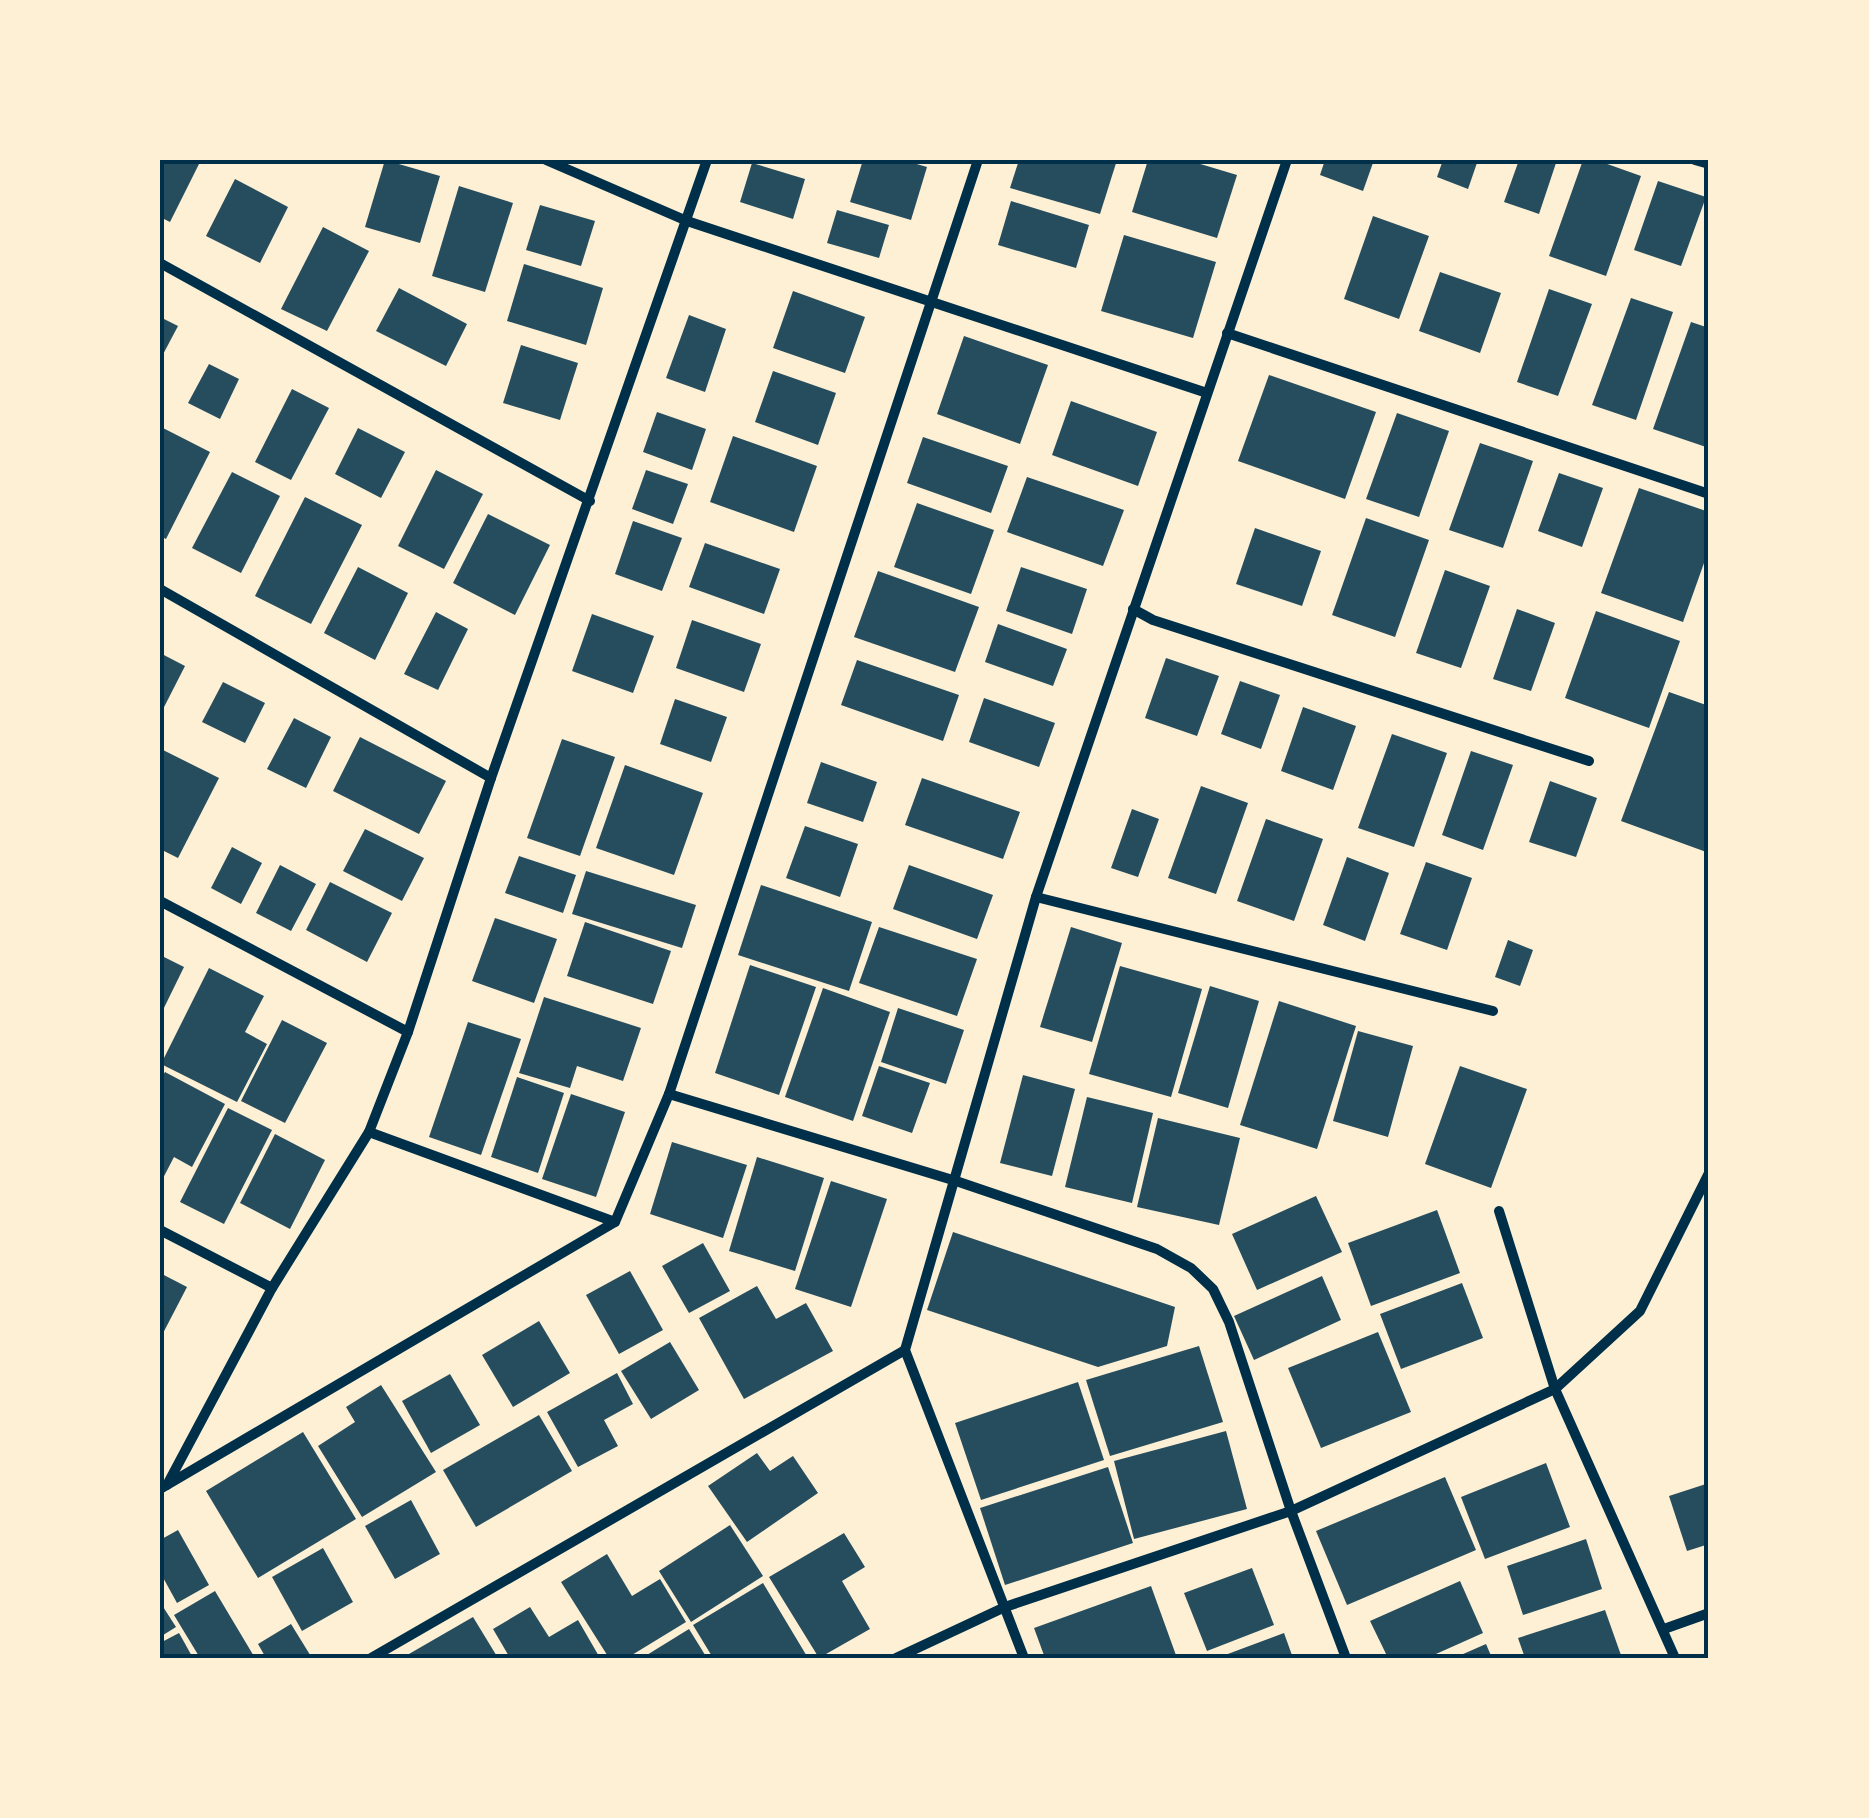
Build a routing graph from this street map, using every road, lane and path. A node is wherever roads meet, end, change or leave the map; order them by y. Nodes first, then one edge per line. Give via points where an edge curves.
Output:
1 (546, 160) edge
2 (707, 160) edge
3 (978, 160) edge
4 (1286, 160) edge
5 (1695, 160) edge
6 (1709, 164) edge
7 (687, 220) junction
8 (160, 263) edge
9 (932, 298) junction
10 (1227, 333) junction
11 (1208, 394) junction
12 (1709, 494) edge
13 (590, 500) junction
14 (160, 589) edge
15 (1134, 609) junction
16 (1590, 762) dead end
17 (491, 778) junction
18 (1036, 896) junction
19 (160, 900) edge
20 (1493, 1011) dead end
21 (408, 1032) junction
22 (670, 1094) junction
23 (370, 1132) junction
24 (1709, 1173) edge
25 (956, 1181) junction
26 (1706, 1192) edge
27 (1498, 1211) dead end
28 (615, 1222) junction
29 (160, 1230) edge
30 (272, 1288) junction
31 (905, 1350) junction
32 (1555, 1388) junction
33 (164, 1487) edge
34 (1291, 1510) junction
35 (1005, 1608) junction
36 (1709, 1613) edge
37 (1664, 1628) junction
38 (370, 1658) edge
39 (896, 1658) edge
40 (1024, 1658) edge
41 (1346, 1658) edge
42 (1674, 1658) edge

1 - 7 street
2 - 7 street
3 - 9 street
4 - 10 street
5 - 6 street
7 - 9 street
7 - 13 street
8 - 13 street
9 - 11 street
9 - 22 street
10 - 11 street
10 - 12 street
11 - 15 street
13 - 17 street
14 - 17 street
15 - 16 street
15 - 18 street
17 - 21 street
18 - 20 street
18 - 25 street
19 - 21 street
21 - 23 street
22 - 25 street
22 - 28 street
23 - 28 street
23 - 30 street
24 - 26 street
25 - 31 street
25 - 34 street via 1158,1249 1213,1289
26 - 32 street via 1640,1311
27 - 32 street
28 - 33 street
29 - 30 street
30 - 33 street
31 - 35 street
31 - 38 street
32 - 34 street
32 - 37 street
34 - 35 street
34 - 41 street
35 - 39 street
35 - 40 street
36 - 37 street
37 - 42 street

